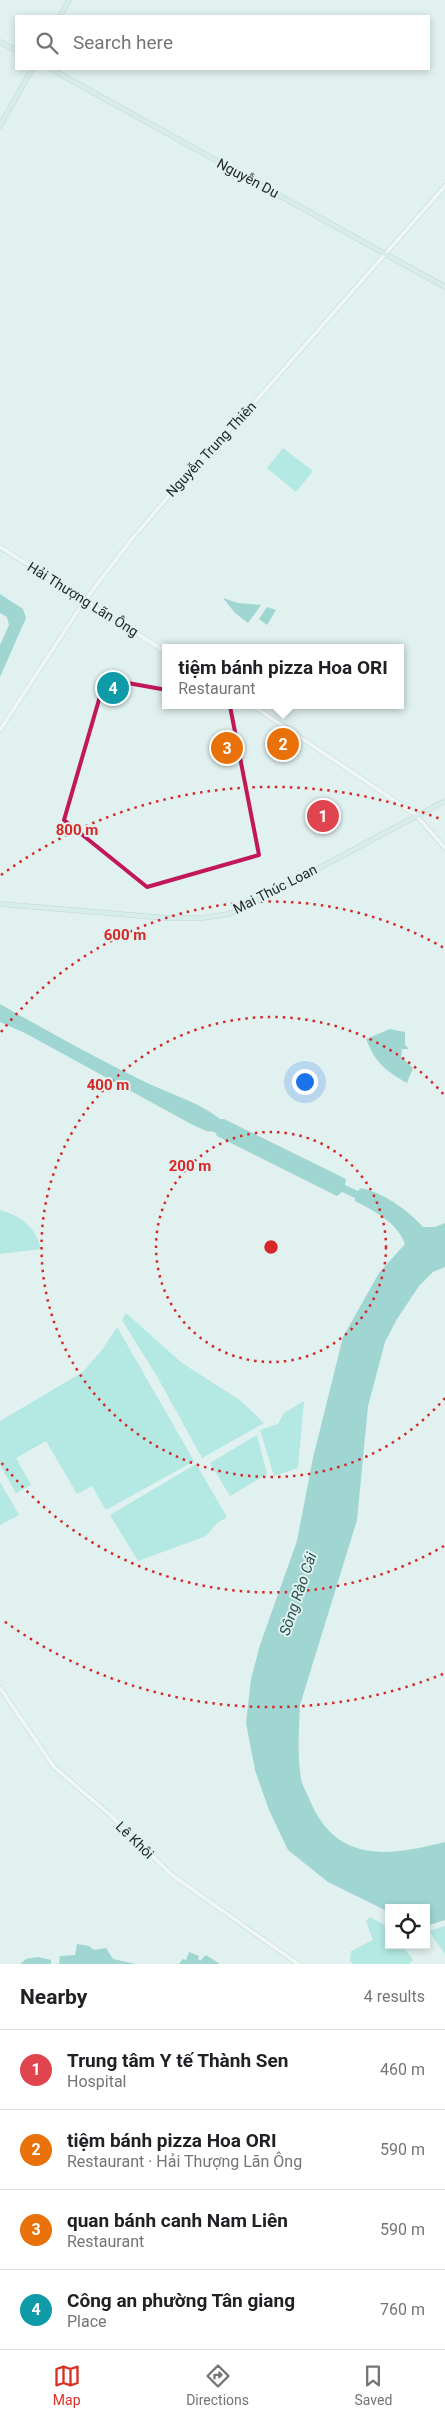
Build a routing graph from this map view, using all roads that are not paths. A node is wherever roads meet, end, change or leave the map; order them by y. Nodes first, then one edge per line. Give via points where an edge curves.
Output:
1 (69, 0) edge
2 (61, 15) edge
3 (0, 42) edge
4 (15, 50) edge
5 (31, 70) edge
6 (54, 70) edge
7 (0, 126) edge
8 (445, 186) edge
9 (386, 253) junction
10 (445, 287) edge
11 (0, 547) edge
12 (85, 600) junction
13 (162, 649) edge
14 (258, 709) edge
15 (0, 730) edge
16 (445, 800) edge
17 (416, 815) junction
18 (445, 848) edge
19 (0, 904) edge
20 (0, 1688) edge
21 (298, 1964) edge

1 - 2 main road
3 - 4 main road
5 - 7 main road
6 - 9 main road, Nguyễn Du
8 - 9 street, Nguyễn Trung Thiên
9 - 10 main road, Nguyễn Du
9 - 12 street, Nguyễn Trung Thiên via 184,478
11 - 12 street, Hải Thượng Lãn Ông
12 - 13 street, Hải Thượng Lãn Ông
12 - 15 street, Nguyễn Trung Thiên
14 - 17 street
16 - 17 main road, Mai Thúc Loan
17 - 18 street
17 - 19 main road, Mai Thúc Loan via 229,914 167,918
20 - 21 street, Lê Khôi via 36,1743 65,1778 109,1814 172,1875

